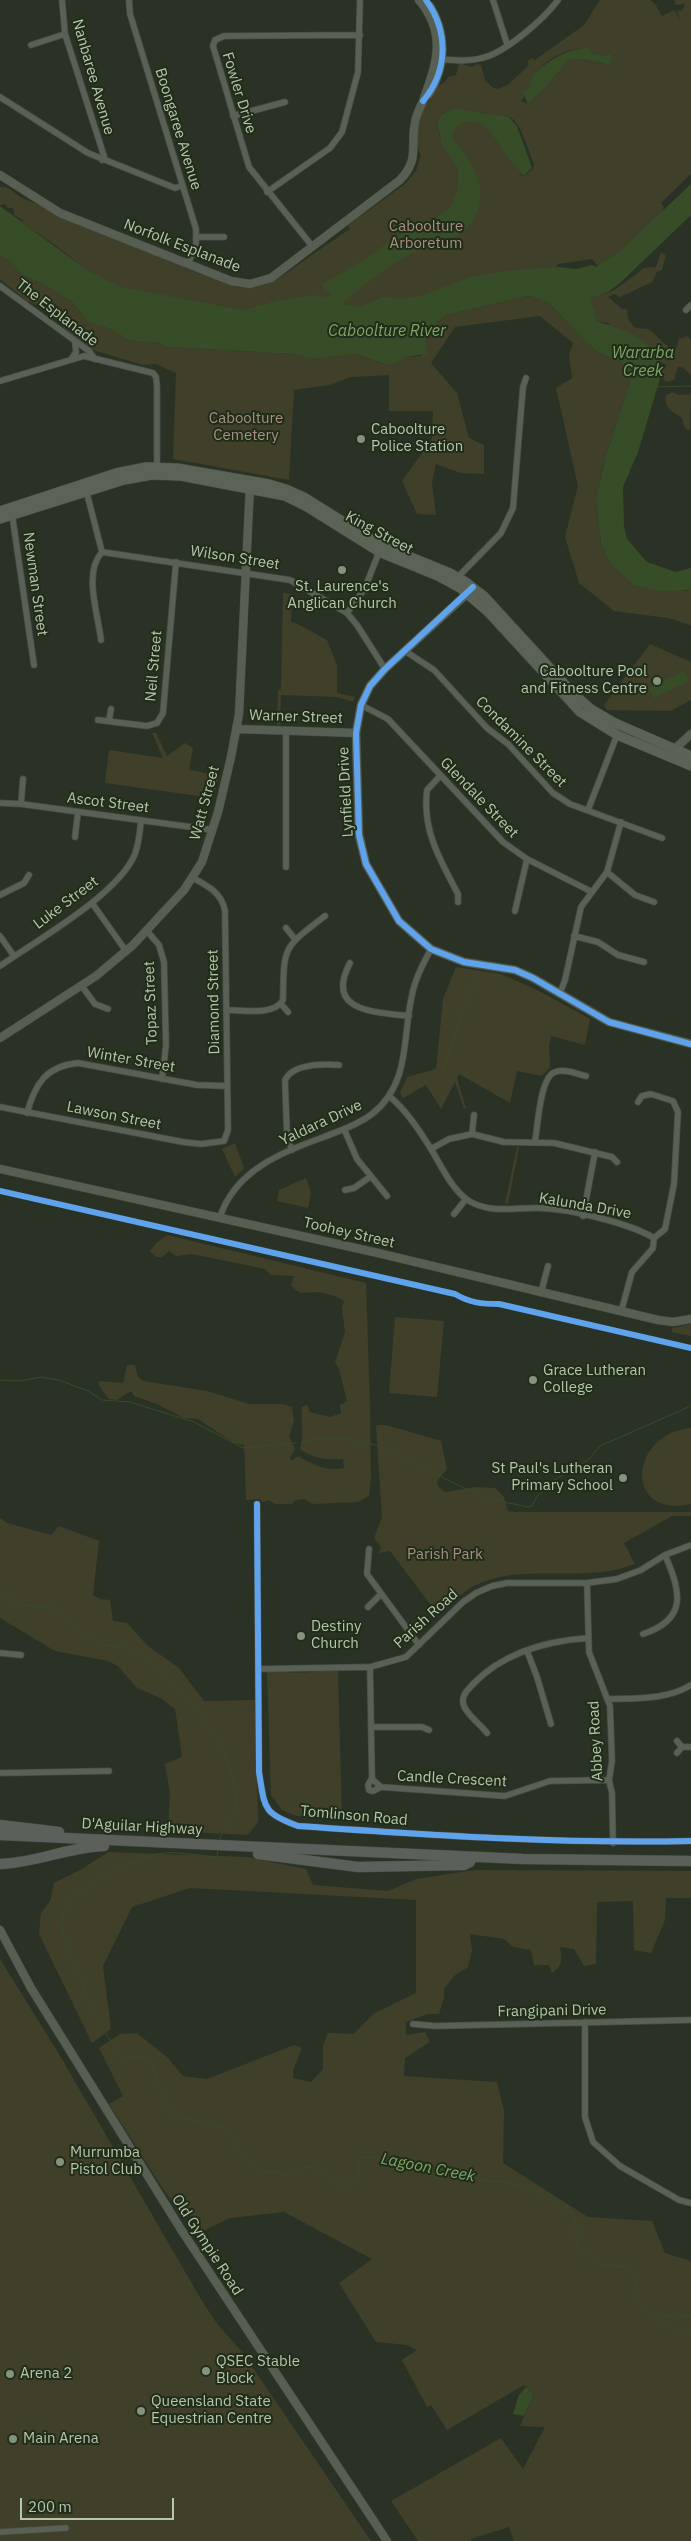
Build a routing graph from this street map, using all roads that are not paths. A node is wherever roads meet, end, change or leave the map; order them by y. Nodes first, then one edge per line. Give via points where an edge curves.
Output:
1 (62, 0) edge
2 (130, 0) edge
3 (360, 0) edge
4 (419, 0) edge
5 (426, 0) edge
6 (493, 0) edge
7 (558, 0) edge
8 (66, 34) junction
9 (360, 35) junction
10 (507, 44) junction
11 (31, 45) dead end
12 (440, 59) junction
13 (0, 97) edge
14 (285, 102) dead end
15 (233, 116) junction
16 (102, 160) junction
17 (0, 175) edge
18 (181, 186) junction
19 (267, 192) junction
20 (197, 237) junction
21 (224, 237) dead end
22 (312, 246) junction
23 (188, 264) junction
24 (0, 286) edge
25 (691, 305) edge
26 (686, 310) dead end
27 (75, 341) junction
28 (72, 358) junction
29 (96, 359) junction
30 (526, 378) dead end
31 (0, 381) edge
32 (157, 466) junction
33 (250, 485) junction
34 (85, 488) junction
35 (0, 511) edge
36 (12, 511) junction
37 (0, 519) edge
38 (102, 552) junction
39 (379, 552) junction
40 (176, 562) junction
41 (246, 572) junction
42 (458, 577) junction
43 (470, 590) junction
44 (346, 613) junction
45 (101, 640) dead end
46 (405, 651) junction
47 (34, 665) dead end
48 (542, 666) junction
49 (385, 669) junction
50 (361, 704) junction
51 (111, 709) dead end
52 (98, 720) dead end
53 (109, 721) junction
54 (237, 729) junction
55 (286, 731) junction
56 (356, 733) junction
57 (691, 734) edge
58 (617, 736) junction
59 (675, 749) junction
60 (667, 756) junction
61 (691, 756) edge
62 (691, 766) edge
63 (440, 776) junction
64 (23, 779) dead end
65 (0, 803) edge
66 (21, 804) junction
67 (588, 810) junction
68 (78, 812) junction
69 (141, 820) junction
70 (621, 822) junction
71 (213, 830) junction
72 (75, 837) dead end
73 (662, 838) dead end
74 (527, 858) junction
75 (286, 867) dead end
76 (606, 872) junction
77 (30, 875) dead end
78 (193, 878) junction
79 (592, 892) junction
80 (0, 895) edge
81 (458, 902) dead end
82 (654, 902) dead end
83 (92, 903) junction
84 (515, 911) dead end
85 (325, 916) dead end
86 (286, 928) dead end
87 (147, 931) junction
88 (0, 936) edge
89 (574, 936) junction
90 (295, 939) junction
91 (431, 950) junction
92 (126, 951) junction
93 (14, 956) junction
94 (644, 962) dead end
95 (350, 963) dead end
96 (0, 966) edge
97 (81, 985) junction
98 (560, 993) junction
99 (281, 1004) junction
100 (108, 1009) dead end
101 (227, 1010) junction
102 (288, 1012) dead end
103 (409, 1016) junction
104 (0, 1038) edge
105 (691, 1044) edge
106 (339, 1065) dead end
107 (586, 1076) dead end
108 (162, 1079) junction
109 (227, 1086) junction
110 (389, 1096) junction
111 (638, 1102) dead end
112 (0, 1107) edge
113 (27, 1113) junction
114 (474, 1115) dead end
115 (344, 1129) junction
116 (472, 1134) junction
117 (224, 1141) joint
118 (535, 1141) junction
119 (431, 1149) junction
120 (292, 1150) junction
121 (596, 1152) junction
122 (617, 1162) dead end
123 (0, 1169) edge
124 (370, 1177) junction
125 (345, 1190) dead end
126 (387, 1196) dead end
127 (466, 1199) junction
128 (454, 1214) dead end
129 (583, 1216) junction
130 (220, 1217) junction
131 (654, 1238) junction
132 (548, 1266) dead end
133 (541, 1293) junction
134 (621, 1312) junction
135 (691, 1320) edge
136 (257, 1504) dead end
137 (691, 1546) edge
138 (369, 1549) dead end
139 (665, 1555) junction
140 (587, 1582) junction
141 (380, 1595) junction
142 (368, 1607) dead end
143 (643, 1634) dead end
144 (588, 1638) junction
145 (419, 1645) junction
146 (527, 1651) junction
147 (0, 1653) edge
148 (21, 1655) dead end
149 (370, 1667) junction
150 (258, 1669) junction
151 (691, 1685) edge
152 (609, 1699) junction
153 (551, 1724) dead end
154 (372, 1727) junction
155 (429, 1730) dead end
156 (487, 1733) dead end
157 (677, 1741) dead end
158 (682, 1747) junction
159 (691, 1747) edge
160 (677, 1753) dead end
161 (109, 1770) dead end
162 (0, 1773) edge
163 (372, 1778) junction
164 (609, 1780) junction
165 (380, 1787) junction
166 (0, 1825) edge
167 (0, 1836) edge
168 (114, 1841) junction
169 (691, 1841) edge
170 (613, 1843) junction
171 (237, 1847) junction
172 (283, 1849) junction
173 (366, 1852) junction
174 (691, 1861) edge
175 (470, 1862) junction
176 (3, 1866) edge
177 (691, 1866) edge
178 (0, 1930) edge
179 (0, 1941) edge
180 (14, 1958) junction
181 (691, 2020) edge
182 (584, 2022) junction
183 (413, 2024) dead end
184 (691, 2203) edge
185 (66, 2528) dead end
186 (0, 2532) edge
187 (387, 2541) edge

1 - 8 street, Nanbaree Avenue
2 - 18 street, Boongaree Avenue via 130,14
3 - 9 street
4 - 12 street via 433,24
5 - 12 street via 440,29
6 - 10 street
7 - 10 street via 540,20
8 - 11 street
8 - 16 street, Nanbaree Avenue via 104,156
9 - 15 street, Fowler Drive via 219,37 212,49
9 - 19 street via 358,72 337,141
10 - 12 street via 483,58
12 - 22 street, Norfolk Esplanade via 415,122 414,154 406,174
13 - 16 street
14 - 15 street
15 - 19 street, Fowler Drive via 248,167
16 - 18 street via 175,188
17 - 23 street, Norfolk Esplanade via 60,213
18 - 20 street, Boongaree Avenue
19 - 22 street, Fowler Drive
20 - 21 street
20 - 23 street
22 - 23 street, Norfolk Esplanade via 279,273 250,284 231,281
24 - 27 street, The Esplanade
25 - 26 street
27 - 28 street via 76,352
27 - 29 street, The Esplanade
28 - 29 street
28 - 31 street
29 - 32 street, The Esplanade via 149,371 156,377
30 - 42 street via 513,508 501,533
32 - 33 main road, King Street
32 - 34 main road, King Street via 126,470
33 - 34 main road, King Street via 162,474
33 - 39 main road, King Street via 296,501
33 - 41 street, Watt Street
33 - 42 main road, King Street via 277,486 298,494 381,545
34 - 36 main road, King Street
34 - 38 street
35 - 36 main road, King Street
36 - 37 main road, King Street
36 - 47 street, Newman Street
38 - 40 street, Wilson Street
38 - 45 street via 96,559 92,575
39 - 43 main road, King Street
39 - 44 street via 365,588
40 - 41 street, Wilson Street
40 - 53 street, Neil Street via 163,713 157,723 147,726
41 - 44 street, Wilson Street via 290,580
41 - 54 street, Watt Street
42 - 43 main road, King Street
43 - 46 street, Lynfield Drive
43 - 48 main road, King Street
44 - 49 street, Wilson Street via 358,625
46 - 49 street, Lynfield Drive
46 - 67 street, Condamine Street via 434,670 552,793
48 - 58 main road, King Street via 580,712
48 - 59 main road, King Street via 602,716
49 - 50 street, Lynfield Drive via 370,686
50 - 56 street, Lynfield Drive
50 - 63 street, Glendale Street via 388,719
51 - 53 street
52 - 53 street, Neil Street
54 - 55 street, Warner Street
54 - 71 street, Watt Street
55 - 56 street, Warner Street
55 - 75 street
56 - 91 street, Lynfield Drive via 359,834 366,864 399,922
57 - 59 street
58 - 60 main road, King Street
58 - 67 street
59 - 60 street
59 - 61 main road, King Street
60 - 62 main road, King Street
63 - 74 street, Glendale Street via 502,842
63 - 81 street via 427,790 428,828 432,843 458,894
64 - 66 street
65 - 66 street, Ascot Street
66 - 68 street, Ascot Street
67 - 70 street, Condamine Street
68 - 69 street, Ascot Street
68 - 72 street
69 - 71 street, Ascot Street
69 - 83 street, Luke Street via 138,843 130,862
70 - 73 street, Condamine Street
70 - 76 street
71 - 78 street, Watt Street
74 - 79 street, Glendale Street
74 - 84 street
76 - 79 street
76 - 82 street via 629,891
77 - 80 street via 24,883
78 - 87 street, Watt Street
78 - 101 street, Diamond Street via 217,893 223,902
79 - 89 street via 580,908
83 - 92 street
83 - 93 street, Luke Street
85 - 90 street
86 - 90 street
87 - 92 street, Watt Street
87 - 108 street, Topaz Street via 158,945 164,962 166,1045
88 - 93 street
89 - 94 street via 598,942 618,955
89 - 98 street
90 - 99 street via 285,958
91 - 98 street, Lynfield Drive via 456,960 515,970
91 - 103 street, Yaldara Drive via 415,982
92 - 97 street, Watt Street
93 - 96 street, Luke Street
95 - 103 street via 342,984 353,1006 366,1011
97 - 100 street via 95,1004
97 - 104 street, Watt Street
98 - 105 street, Lynfield Drive via 609,1022
99 - 101 street via 271,1009
99 - 102 street
101 - 109 street, Diamond Street
103 - 110 street, Yaldara Drive via 404,1061
106 - 120 street via 327,1064 290,1072 285,1080 287,1136
107 - 118 street via 565,1071 550,1075 544,1084
108 - 109 street, Winter Street
108 - 113 street, Winter Street via 78,1063 68,1064 39,1082 33,1090
109 - 117 street, Diamond Street via 228,1130
110 - 115 street, Yaldara Drive via 372,1114
110 - 119 street, Kalunda Drive via 404,1108
111 - 131 street via 642,1096 651,1094 673,1101 678,1112 674,1184 665,1229
112 - 113 street, Lawson Street
113 - 117 street, Lawson Street via 183,1142
114 - 116 street
115 - 120 street, Yaldara Drive
115 - 124 street via 353,1152
116 - 118 street via 504,1142
116 - 119 street via 449,1138
118 - 121 street
119 - 127 street, Kalunda Drive via 450,1182
120 - 130 street, Yaldara Drive via 256,1168 243,1179 231,1193
121 - 122 street
121 - 129 street
123 - 130 street, Toohey Street
124 - 125 street
124 - 126 street
127 - 128 street
127 - 129 street, Kalunda Drive via 492,1209 541,1208
129 - 131 street, Kalunda Drive via 630,1225
130 - 133 street, Toohey Street
131 - 134 street via 653,1248 632,1272
132 - 133 street
133 - 134 street, Toohey Street
134 - 135 street, Toohey Street via 666,1322
136 - 150 street, Tomlinson Road
137 - 139 street, Parish Road
138 - 141 street via 367,1574
139 - 140 street, Parish Road via 630,1575
139 - 143 street via 677,1584 676,1608 662,1626
140 - 144 street, Abbey Road
140 - 145 street, Parish Road via 492,1586 463,1602
141 - 142 street
141 - 145 street
144 - 146 street via 558,1640
144 - 152 street, Abbey Road via 592,1662
145 - 149 street, Parish Road via 406,1657
146 - 153 street
146 - 156 street via 499,1661 464,1694 464,1707
147 - 148 street
149 - 150 street, Parish Road
149 - 154 street
150 - 170 street, Tomlinson Road via 259,1772 264,1804 275,1818 298,1826
151 - 152 street via 655,1697
152 - 164 street, Abbey Road via 612,1761
154 - 155 street via 422,1727
154 - 163 street
157 - 158 street
158 - 159 street
158 - 160 street
161 - 162 street
163 - 165 street, Candle Crescent
163 - 165 street, Candle Crescent via 369,1790 373,1792
164 - 165 street, Candle Crescent via 550,1781 505,1796
164 - 170 street, Abbey Road
166 - 168 highway
167 - 168 highway, D'Aguilar Highway
168 - 171 highway
168 - 171 highway
168 - 176 highway
169 - 170 street, Tomlinson Road
171 - 172 highway
171 - 173 highway via 357,1848
171 - 175 highway via 358,1867 464,1865
172 - 173 highway
172 - 175 highway
173 - 174 highway via 564,1860
175 - 177 highway
178 - 180 street, Old Gympie Road
179 - 180 street, Old Gympie Road
180 - 187 street, Old Gympie Road via 176,2223
181 - 182 street, Frangipani Drive
182 - 183 street, Frangipani Drive
182 - 184 street via 585,2117 593,2142 620,2166 679,2200
185 - 186 street

